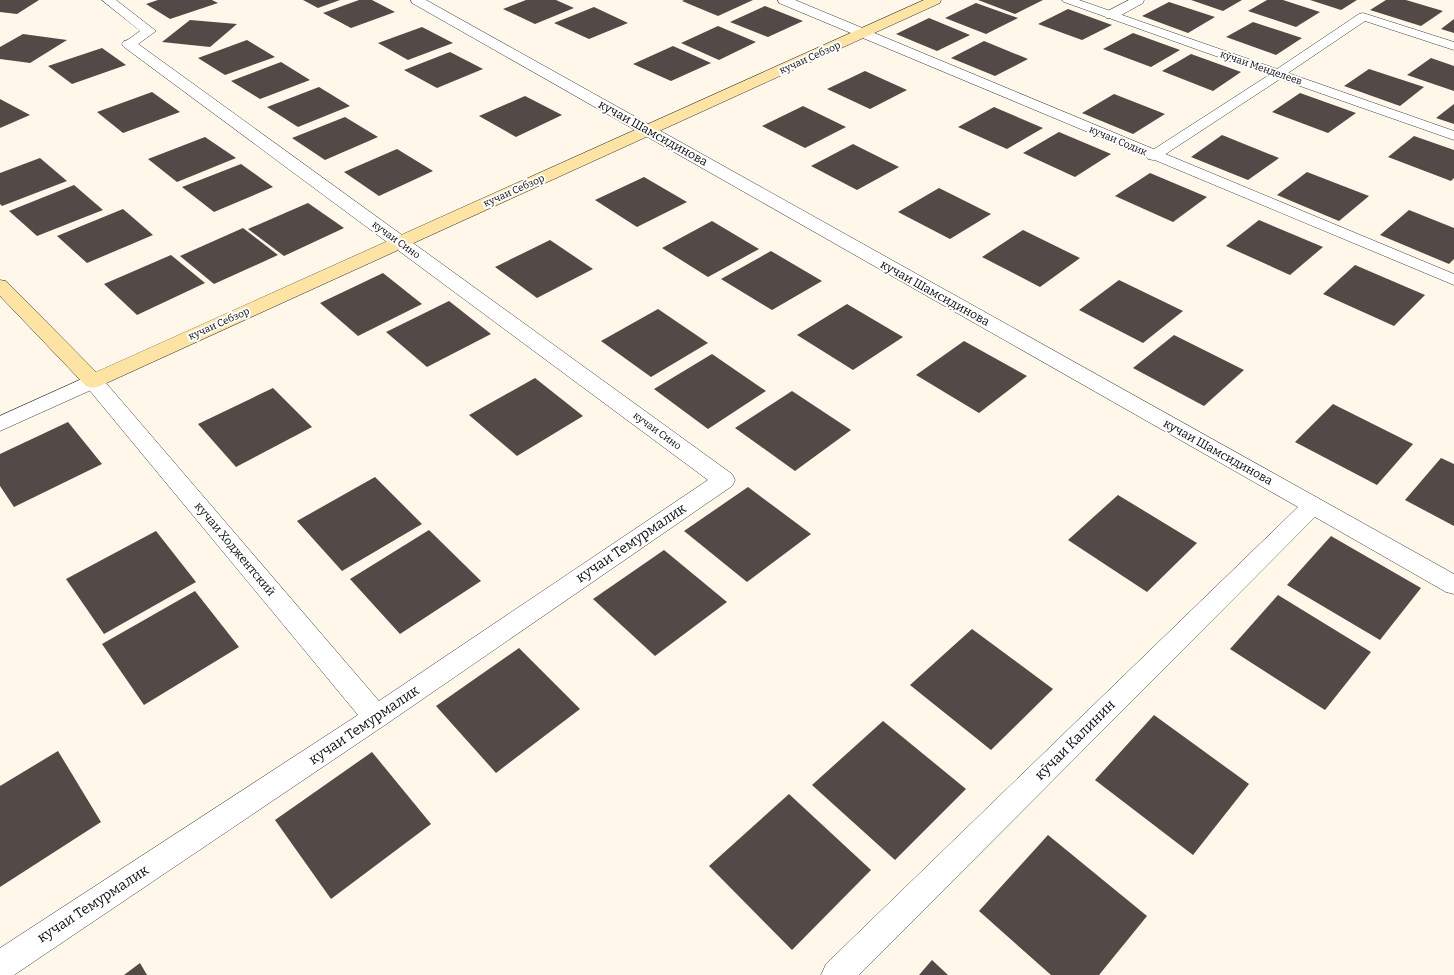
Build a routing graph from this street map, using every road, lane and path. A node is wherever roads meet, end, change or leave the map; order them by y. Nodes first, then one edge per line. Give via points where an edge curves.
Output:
1 (108, 0) edge
2 (417, 0) edge
3 (784, 0) edge
4 (935, 0) edge
5 (1068, 0) edge
6 (1138, 0) edge
7 (1111, 15) junction
8 (863, 34) junction
9 (1454, 46) edge
10 (1279, 74) junction
11 (649, 131) junction
12 (1454, 136) edge
13 (1153, 156) junction
14 (400, 243) junction
15 (1454, 280) edge
16 (0, 285) edge
17 (93, 381) junction
18 (0, 424) edge
19 (724, 480) joint
20 (1313, 506) junction
21 (1454, 585) edge
22 (376, 717) junction
23 (0, 966) edge
24 (837, 975) edge

1 - 14 street, кучаи Сино via 149,32 130,44
2 - 11 street, кучаи Шамсидинова
3 - 8 street, кучаи Содик
4 - 8 main road, кучаи Себзор
5 - 7 lane, кӯчаи Менделеев
6 - 7 street
7 - 10 lane, кӯчаи Менделеев
8 - 11 main road, кучаи Себзор
8 - 13 street, кучаи Содик
9 - 10 lane via 1363,17
10 - 12 lane, кӯчаи Менделеев
10 - 13 lane
11 - 14 main road, кучаи Себзор
11 - 20 street, кучаи Шамсидинова
13 - 15 street, кучаи Содик
14 - 17 main road, кучаи Себзор
14 - 19 street, кучаи Сино
16 - 17 main road
17 - 18 street
17 - 22 street, кучаи Ходжентский
19 - 22 street, кучаи Темурмалик
20 - 21 street, кучаи Шамсидинова
20 - 24 street, кӯчаи Калинин
22 - 23 street, кучаи Темурмалик

